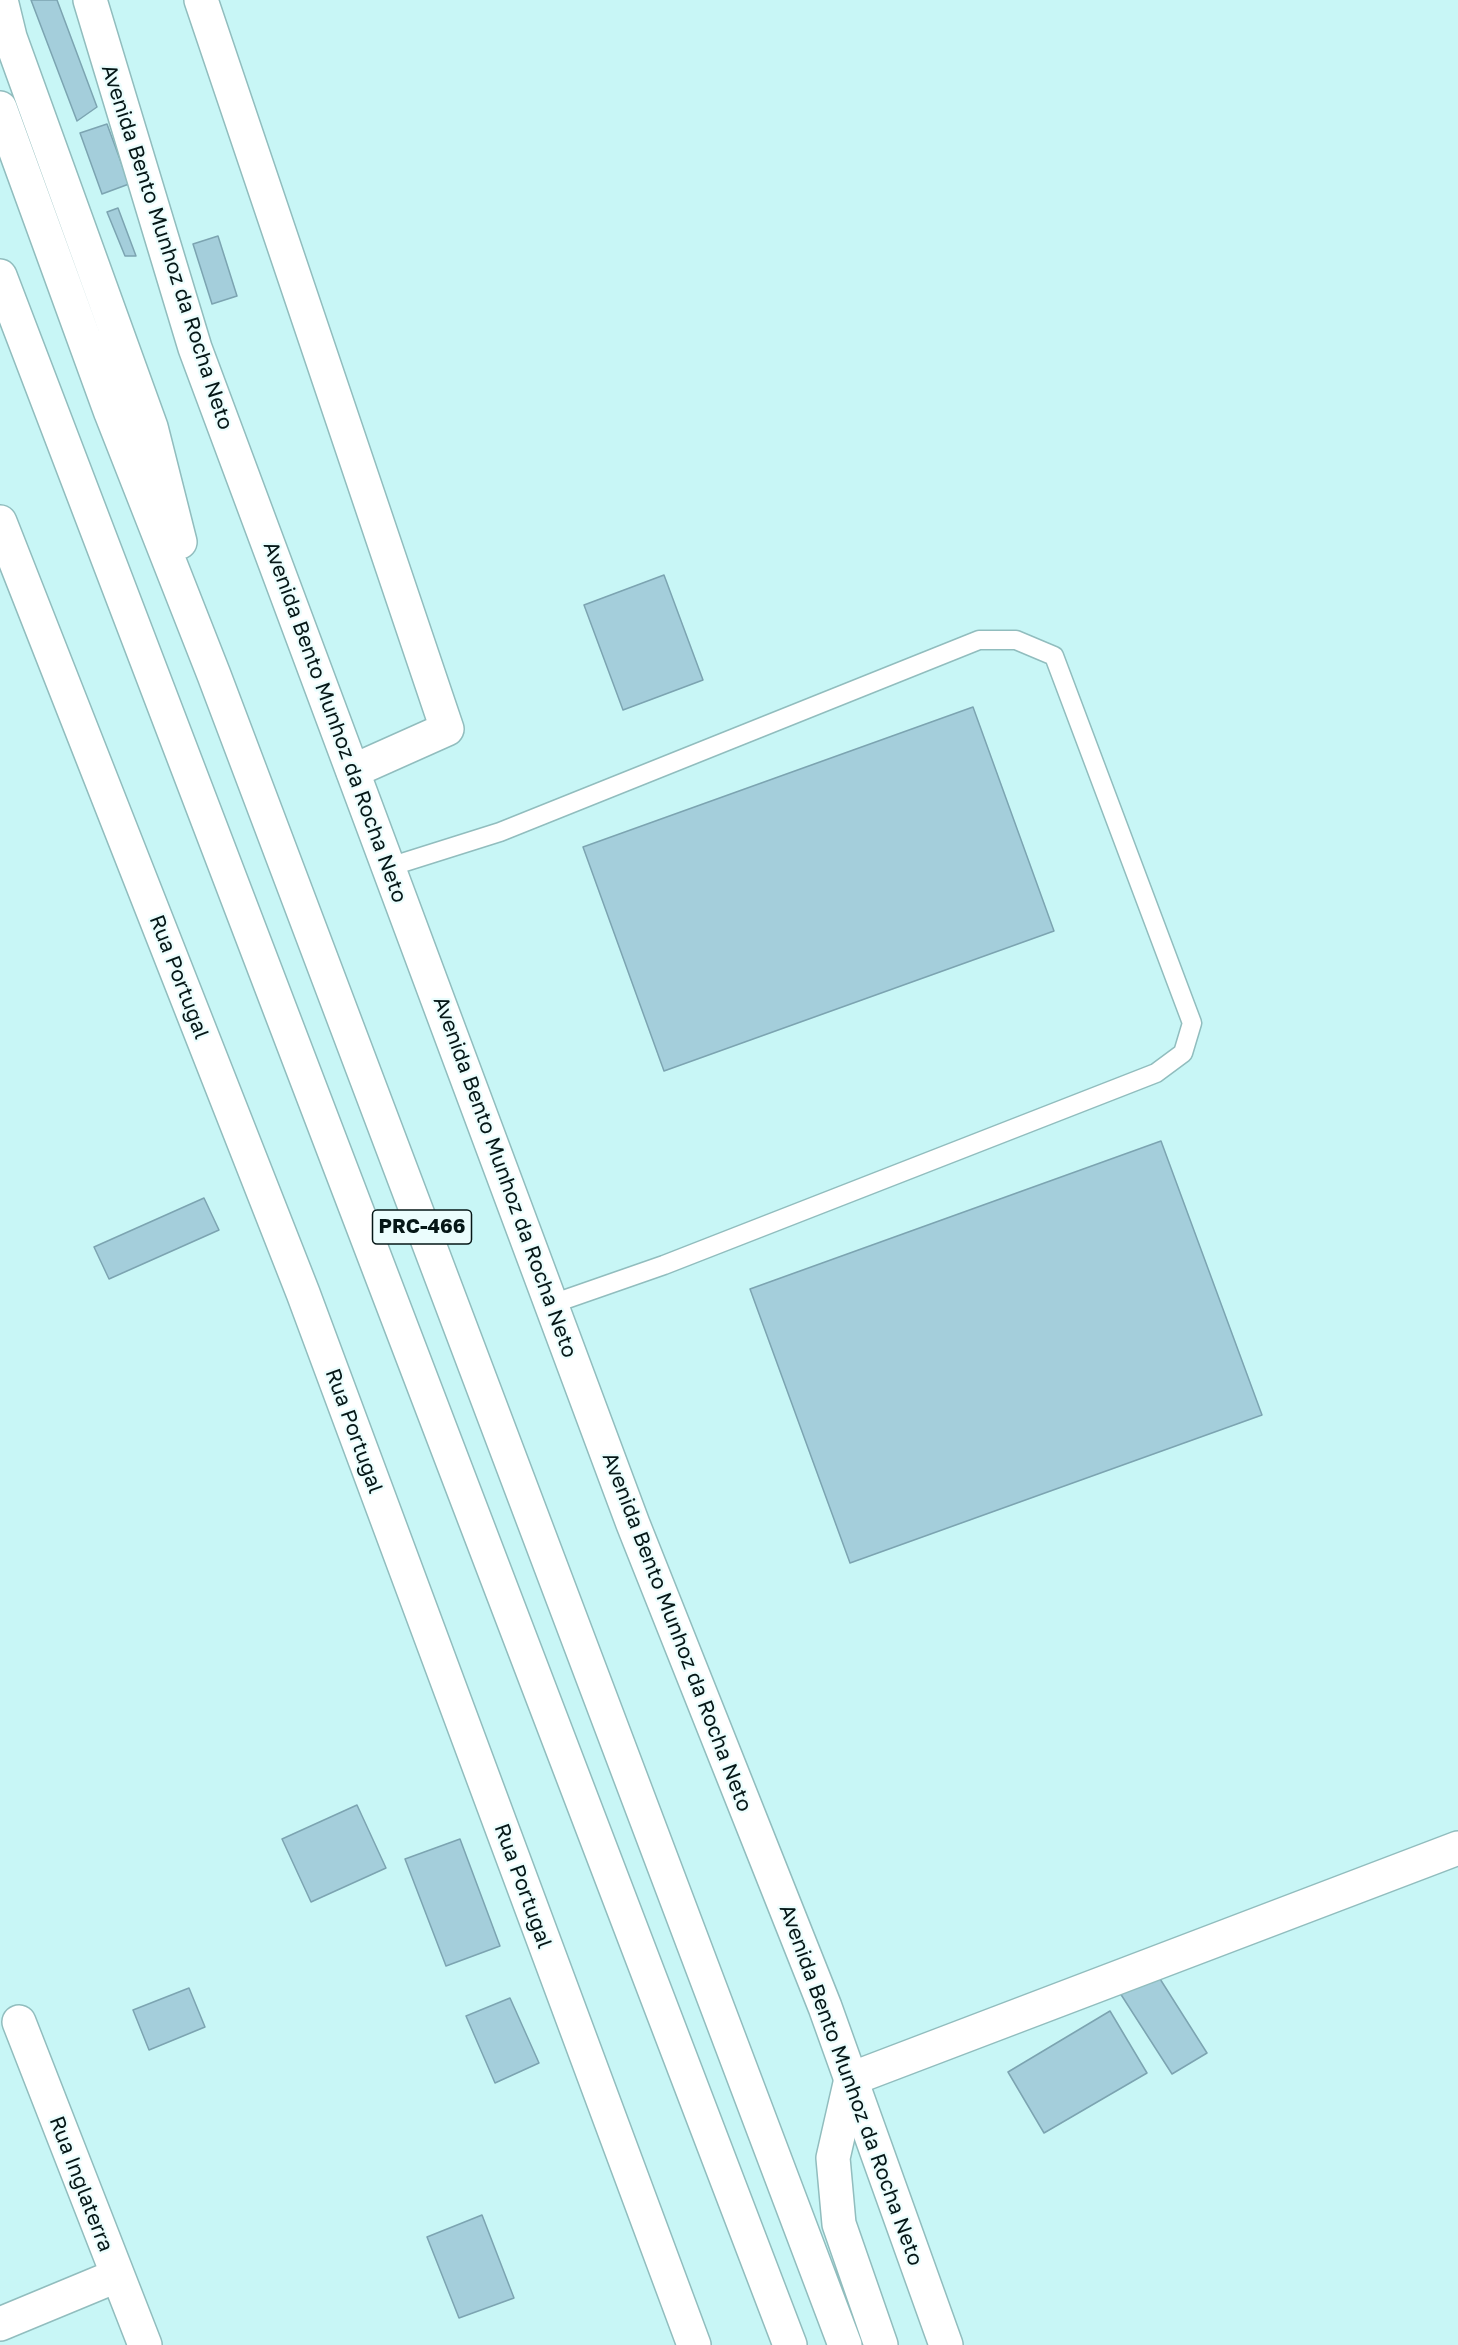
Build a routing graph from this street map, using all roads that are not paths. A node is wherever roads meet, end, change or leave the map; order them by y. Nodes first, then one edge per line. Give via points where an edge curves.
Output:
1 (1, 0) edge
2 (90, 0) edge
3 (201, 0) edge
4 (0, 108) edge
5 (0, 276) edge
6 (0, 522) edge
7 (213, 675) junction
8 (353, 771) junction
9 (389, 867) junction
10 (552, 1304) junction
11 (1458, 1848) edge
12 (19, 2022) dead end
13 (851, 2079) junction
14 (116, 2276) junction
15 (0, 2324) edge
16 (145, 2345) edge
17 (694, 2345) edge
18 (790, 2345) edge
19 (845, 2345) edge
20 (881, 2345) edge
21 (946, 2345) edge

1 - 7 main road via 10,37 151,427
2 - 8 main road, Avenida Bento Munhoz da Rocha Neto via 195,348
3 - 8 main road via 447,729
4 - 7 main road, PRC-466
5 - 18 main road, PRC-466
6 - 17 main road, Rua Portugal via 303,1293
7 - 19 main road, PRC-466
8 - 9 main road, Avenida Bento Munhoz da Rocha Neto
9 - 10 main road, Avenida Bento Munhoz da Rocha Neto
9 - 10 lane via 500,832 979,640 1016,640 1054,656 1192,1023 1183,1053 1156,1073 664,1265
10 - 13 main road, Avenida Bento Munhoz da Rocha Neto via 633,1524
11 - 13 main road
12 - 14 main road, Rua Inglaterra
13 - 20 main road via 834,2158 839,2224
13 - 21 main road, Avenida Bento Munhoz da Rocha Neto
14 - 15 main road
14 - 16 main road, Rua Inglaterra

